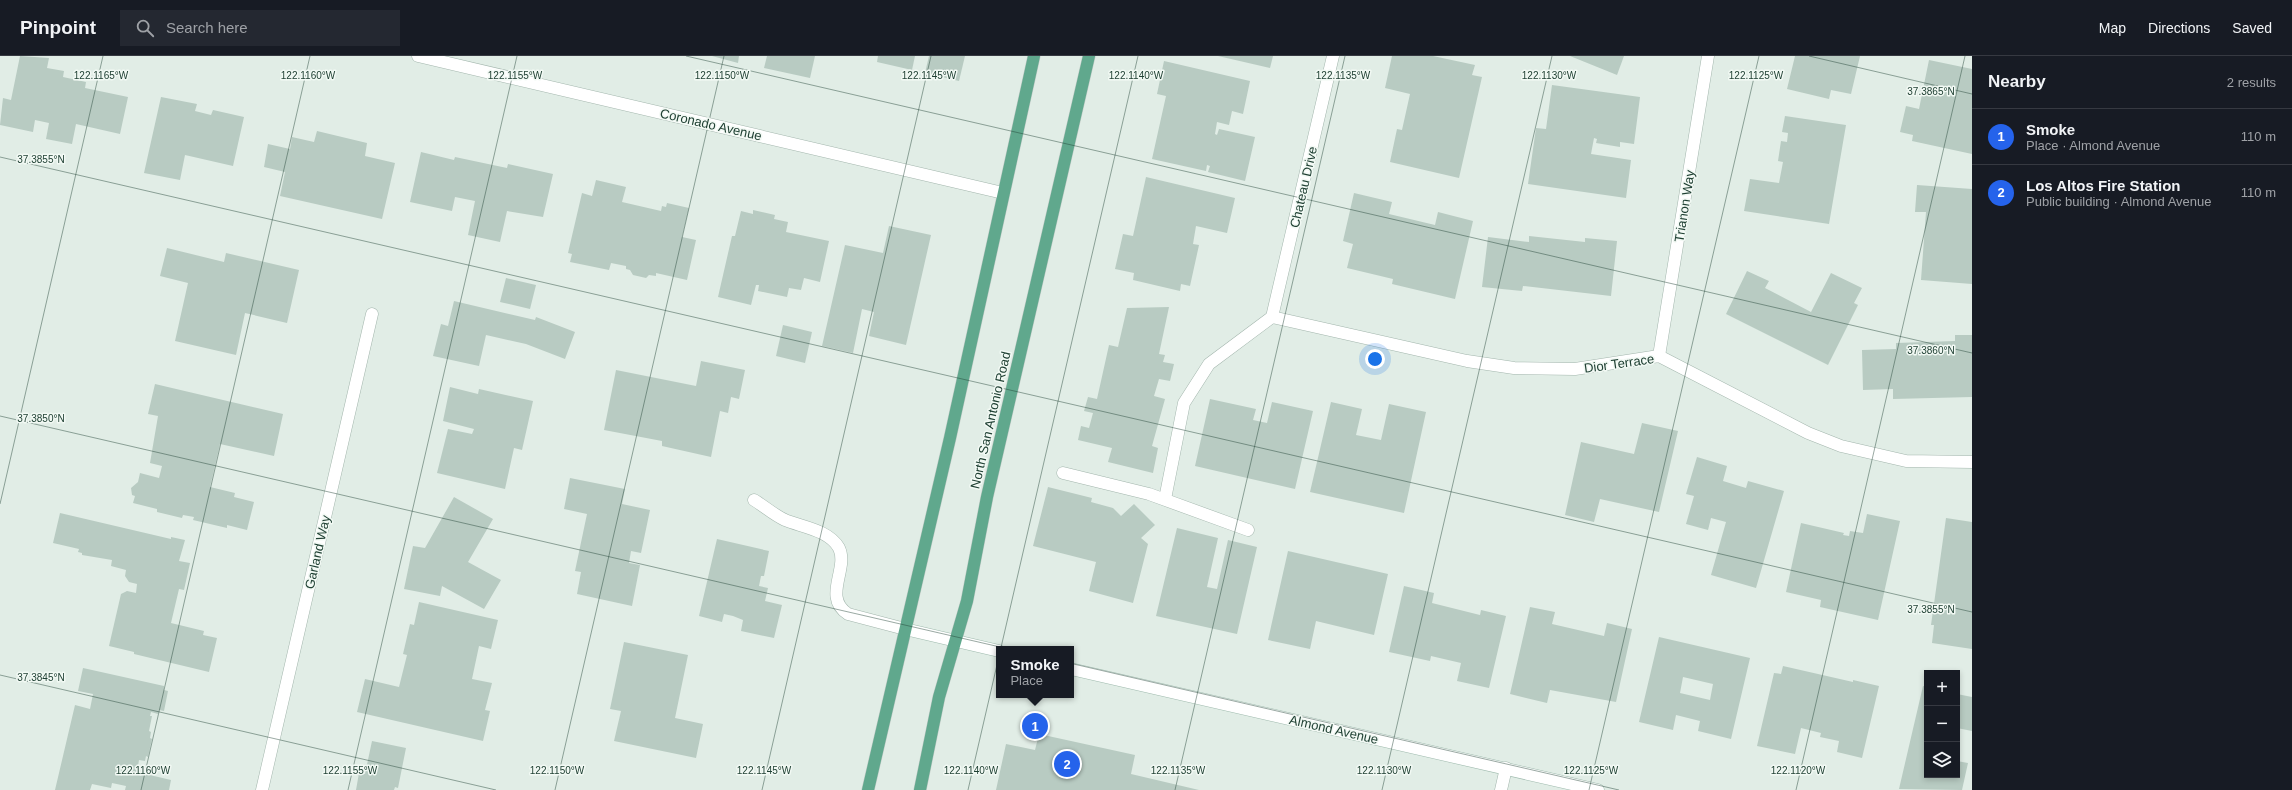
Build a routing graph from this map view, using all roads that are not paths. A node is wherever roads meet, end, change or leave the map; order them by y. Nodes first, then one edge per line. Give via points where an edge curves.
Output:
1 (418, 56) edge
2 (1034, 56) edge
3 (1089, 56) edge
4 (1333, 56) edge
5 (1708, 56) edge
6 (1003, 193) junction
7 (372, 314) dead end
8 (1272, 317) junction
9 (1660, 356) junction
10 (1972, 462) edge
11 (1063, 473) dead end
12 (1165, 499) junction
13 (754, 500) dead end
14 (1248, 530) dead end
15 (905, 629) junction
16 (954, 641) junction
17 (996, 650) edge
18 (1074, 670) edge
19 (1506, 768) junction
20 (262, 790) edge
21 (868, 790) edge
22 (920, 790) edge
23 (1501, 790) edge
24 (1598, 790) edge

1 - 6 street, Coronado Avenue
2 - 6 main road
3 - 16 main road, North San Antonio Road via 987,497 967,601
4 - 8 street, Chateau Drive
5 - 9 street, Trianon Way
6 - 15 main road via 950,438
7 - 20 street, Garland Way
8 - 9 street, Dior Terrace via 1467,361 1514,368 1574,369
8 - 12 street via 1209,364 1184,403
9 - 10 street, Dior Terrace via 1808,433 1841,446 1906,461
11 - 12 street
12 - 14 street
13 - 15 street via 784,519 826,535 833,541 839,549 840,558 836,597 840,609 848,614
15 - 16 street
15 - 21 main road
16 - 17 street
16 - 22 main road, North San Antonio Road
18 - 19 street, Almond Avenue
19 - 23 street
19 - 24 street, Almond Avenue

